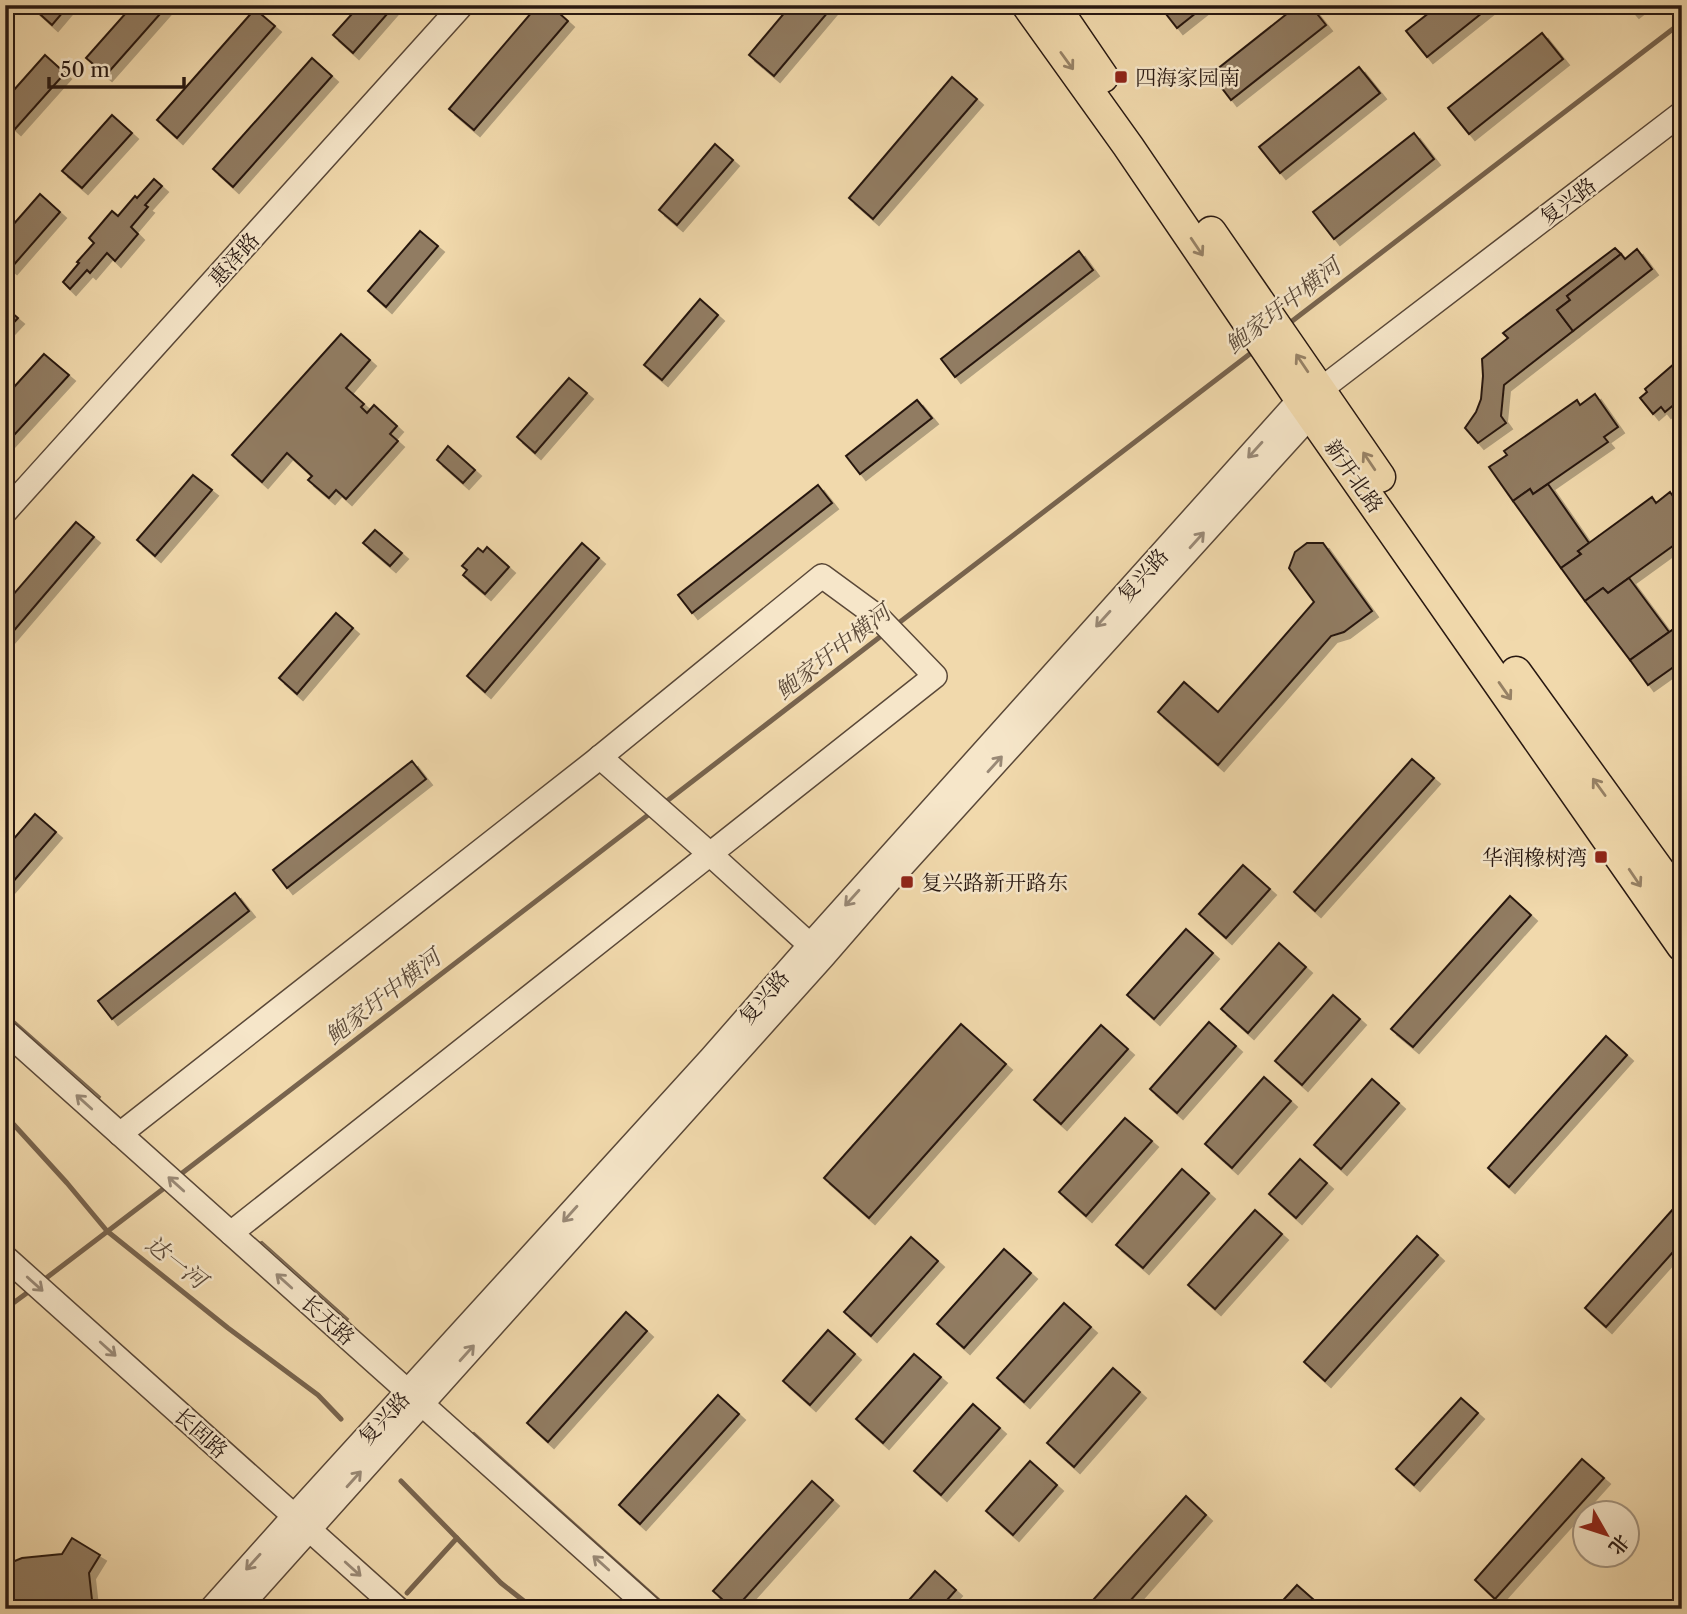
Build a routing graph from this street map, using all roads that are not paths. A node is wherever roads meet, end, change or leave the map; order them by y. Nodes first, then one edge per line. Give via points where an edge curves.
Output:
1 (462, 5) edge
2 (1027, 5) edge
3 (1054, 5) edge
4 (1682, 113) edge
5 (1267, 331) junction
6 (1311, 401) junction
7 (5, 512) edge
8 (600, 757) junction
9 (710, 854) junction
10 (1682, 902) edge
11 (1682, 946) edge
12 (816, 951) junction
13 (5, 1031) edge
14 (120, 1134) junction
15 (231, 1233) junction
16 (9, 1261) edge
17 (415, 1397) junction
18 (301, 1522) junction
19 (211, 1609) edge
20 (237, 1609) edge
21 (398, 1609) edge
22 (652, 1609) edge

1 - 7 street, 惠泽路
2 -> 5 main road, 新开北路
3 - 5 main road, 新开北路
4 - 6 street, 复兴路
5 - 6 main road, 新开北路
10 -> 6 main road, 新开北路 via 1451,582
6 -> 11 main road, 新开北路
6 - 12 street, 复兴路 via 915,853
8 - 9 street
8 - 9 street via 822,576 878,617 935,676
8 - 14 street
9 - 12 street
9 - 15 street
12 - 17 street, 复兴路
14 -> 13 street, 长天路
15 -> 14 street, 长天路
17 -> 15 street, 长天路
16 -> 18 street, 长固路
17 - 18 street, 复兴路
22 -> 17 street, 长天路
18 -> 19 street, 复兴路
18 - 20 street, 复兴路
18 -> 21 street, 长固路

